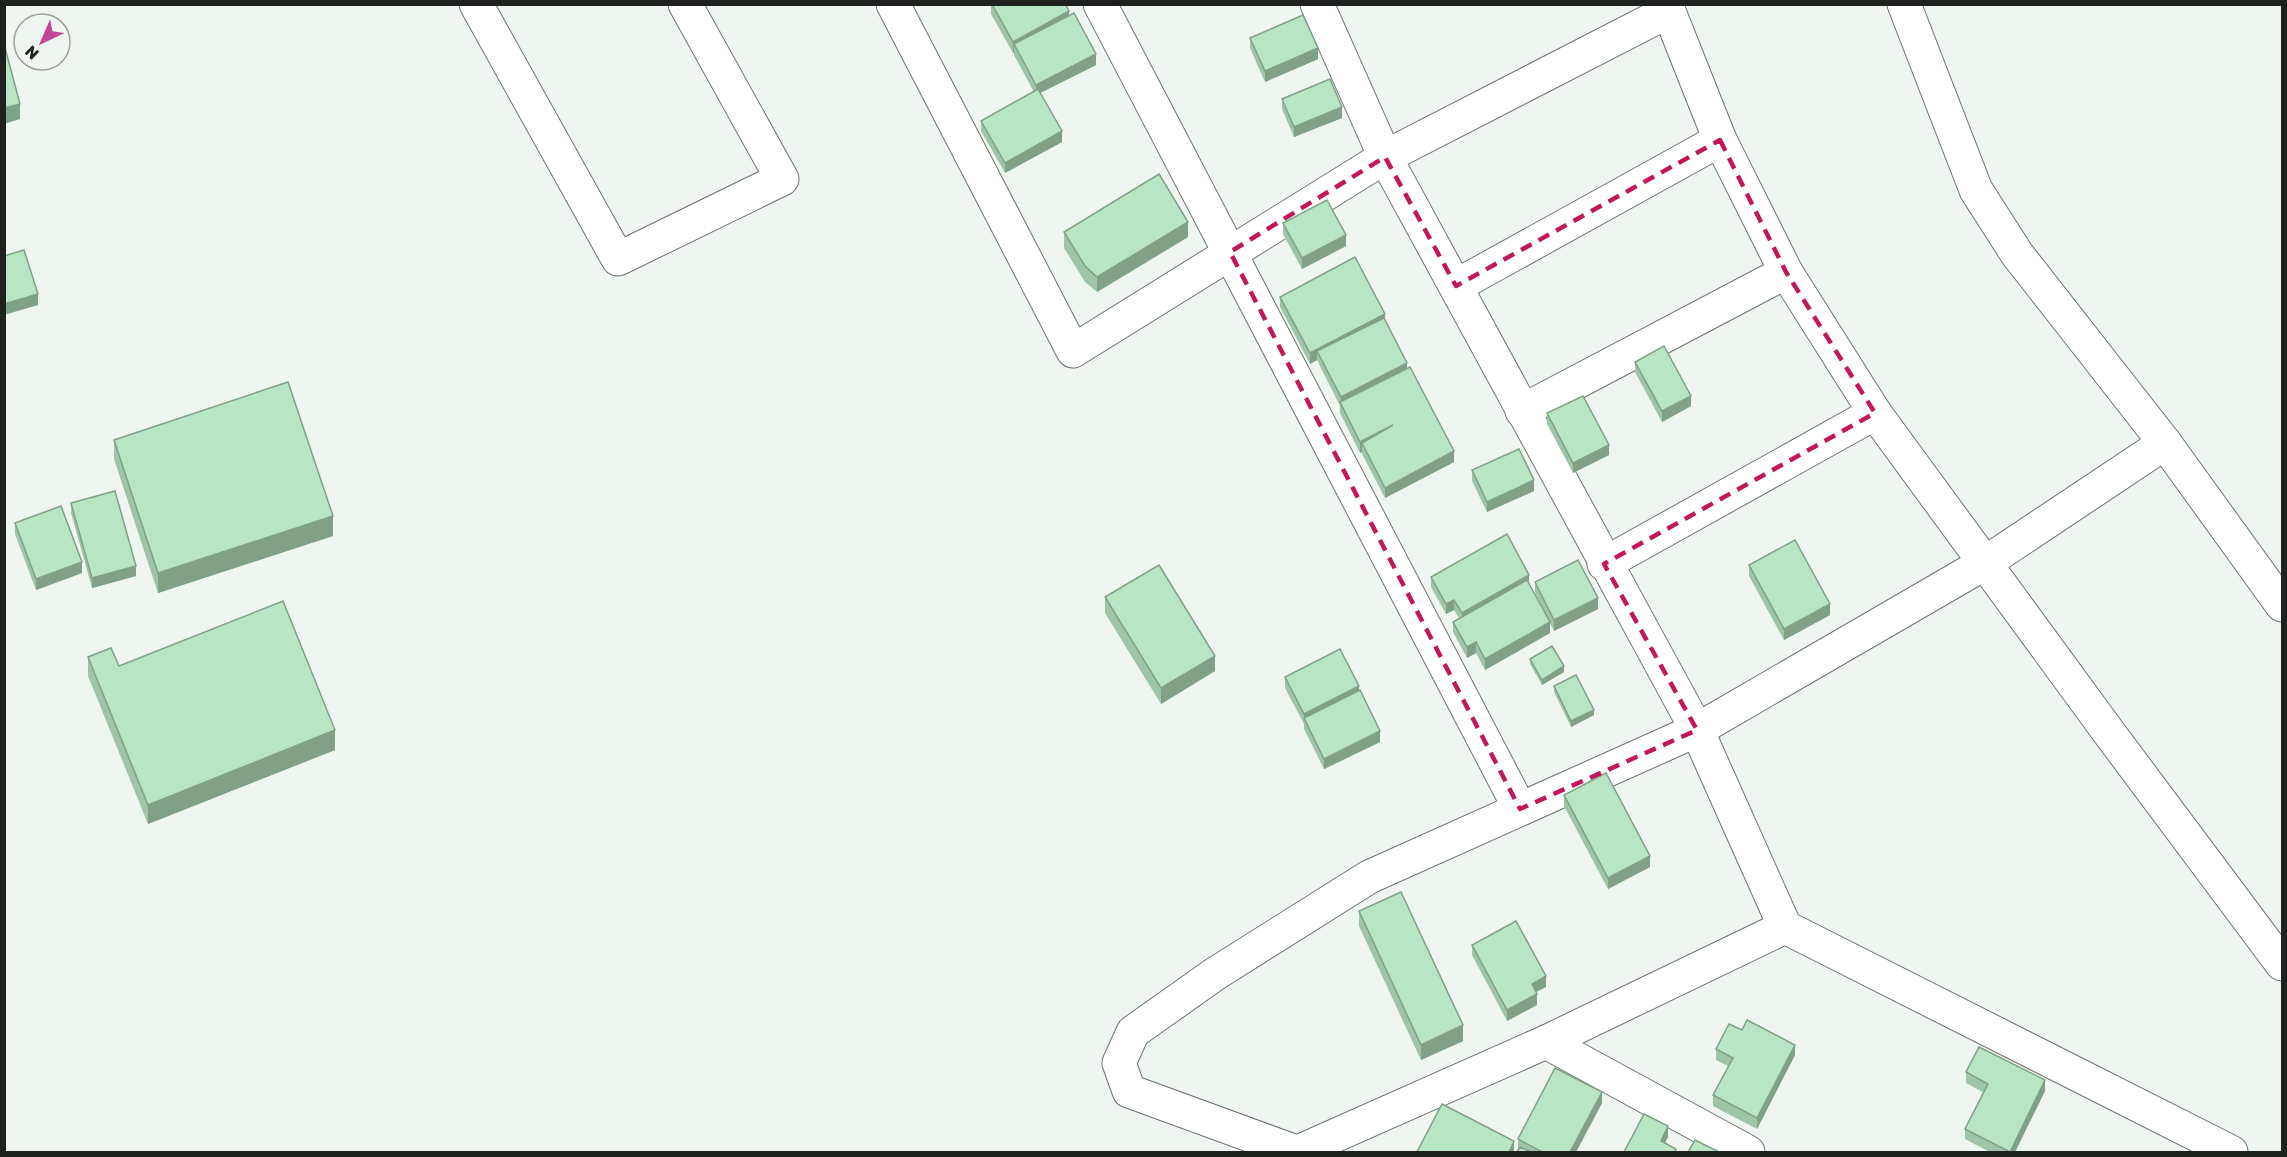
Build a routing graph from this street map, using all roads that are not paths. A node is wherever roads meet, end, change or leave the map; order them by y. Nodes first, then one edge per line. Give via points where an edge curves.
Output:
1 (476, 4) edge
2 (685, 4) edge
3 (892, 4) edge
4 (1100, 4) edge
5 (1317, 4) edge
6 (1904, 4) edge
7 (1667, 8) edge
8 (1720, 140) junction
9 (1385, 157) junction
10 (1230, 252) junction
11 (1786, 272) junction
12 (1456, 286) junction
13 (1522, 411) junction
14 (1875, 413) junction
15 (2165, 443) junction
16 (1985, 563) junction
17 (1604, 564) junction
18 (2283, 605) edge
19 (1697, 730) junction
20 (1520, 809) junction
21 (1785, 927) junction
22 (2283, 964) edge
23 (1546, 1042) junction
24 (1297, 1152) edge
25 (1748, 1152) edge
26 (2231, 1152) edge

1 - 2 street via 618,259 782,179
3 - 10 street via 1073,351
4 - 10 street
5 - 9 street
6 - 15 street via 1976,190 2017,254
7 - 8 street
7 - 9 street
8 - 11 street
8 - 12 street
9 - 10 street
9 - 12 street
10 - 20 street
11 - 13 street
11 - 14 street
12 - 13 street
13 - 17 street
14 - 16 street
14 - 17 street
15 - 16 street
15 - 18 street
16 - 19 street
16 - 22 street
17 - 19 street
19 - 20 street
19 - 21 street
20 - 24 street via 1369,877 1215,974 1133,1032 1119,1063 1129,1091
21 - 23 street
21 - 26 street
23 - 24 street
23 - 25 street

